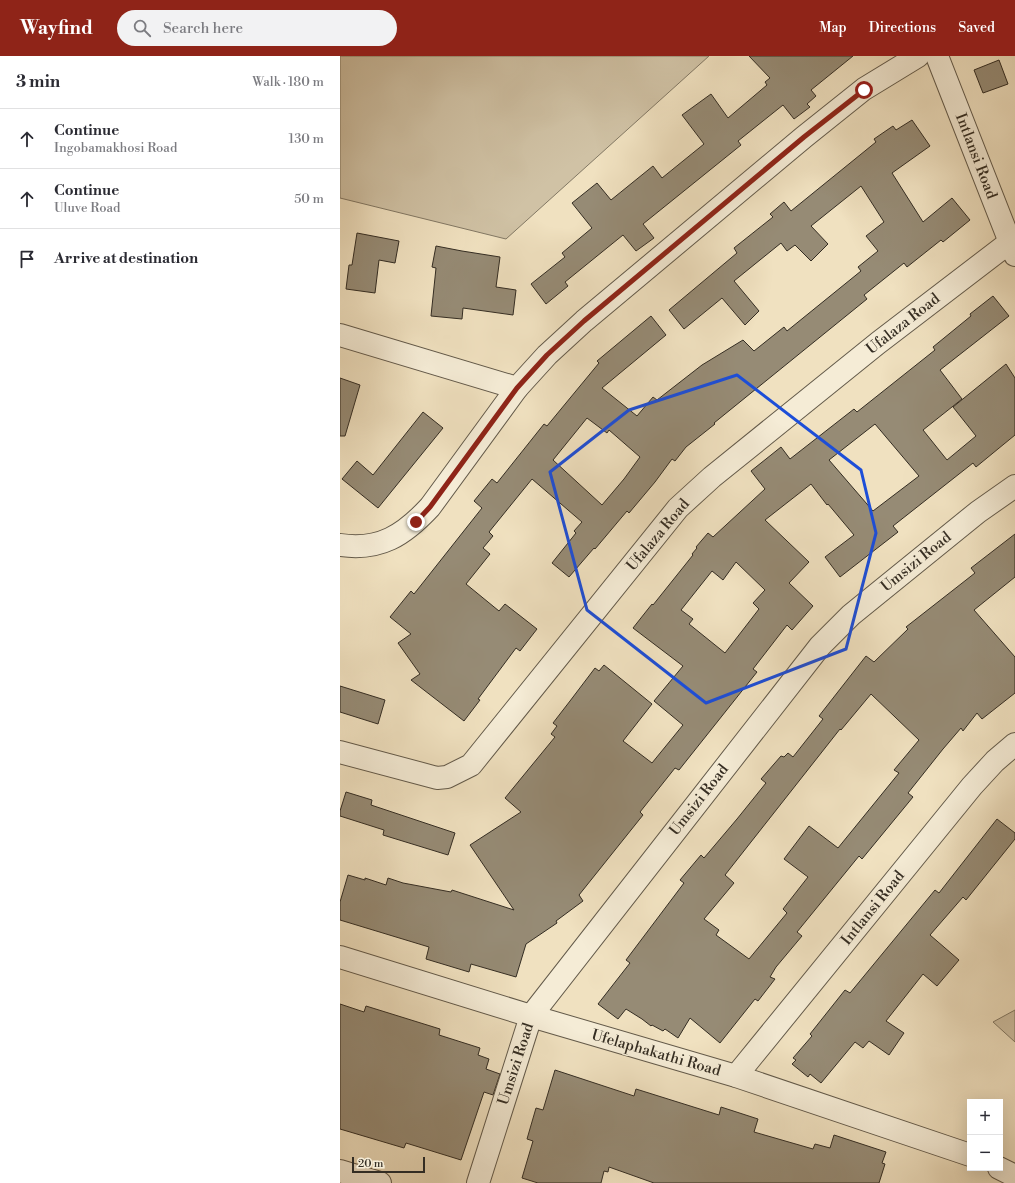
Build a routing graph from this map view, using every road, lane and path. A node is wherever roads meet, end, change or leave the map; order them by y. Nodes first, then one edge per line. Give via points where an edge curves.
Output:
1 (918, 56) edge
2 (937, 56) edge
3 (1012, 249) edge
4 (340, 335) edge
5 (517, 388) junction
6 (1015, 486) edge
7 (340, 545) edge
8 (1015, 744) edge
9 (340, 752) edge
10 (340, 957) edge
11 (531, 1016) junction
12 (736, 1076) junction
13 (967, 1154) edge
14 (1003, 1170) edge
15 (340, 1171) edge
16 (1015, 1176) edge
17 (380, 1183) edge
18 (478, 1183) edge

1 - 5 street via 864,90 804,137 584,321 547,355
2 - 3 street, Intlansi Road
3 - 9 street, Ufalaza Road via 878,343 712,477 678,508 471,765 447,777 437,778
4 - 5 street
5 - 7 street via 430,507 416,522 384,543 363,547
6 - 11 street, Umsizi Road via 978,512 851,615 820,646
8 - 12 street, Intlansi Road via 972,786
10 - 11 street, Ufelaphakathi Road
11 - 12 street, Ufelaphakathi Road
11 - 18 street, Umsizi Road
12 - 13 street, Ufelaphakathi Road
14 - 16 street
15 - 17 street

